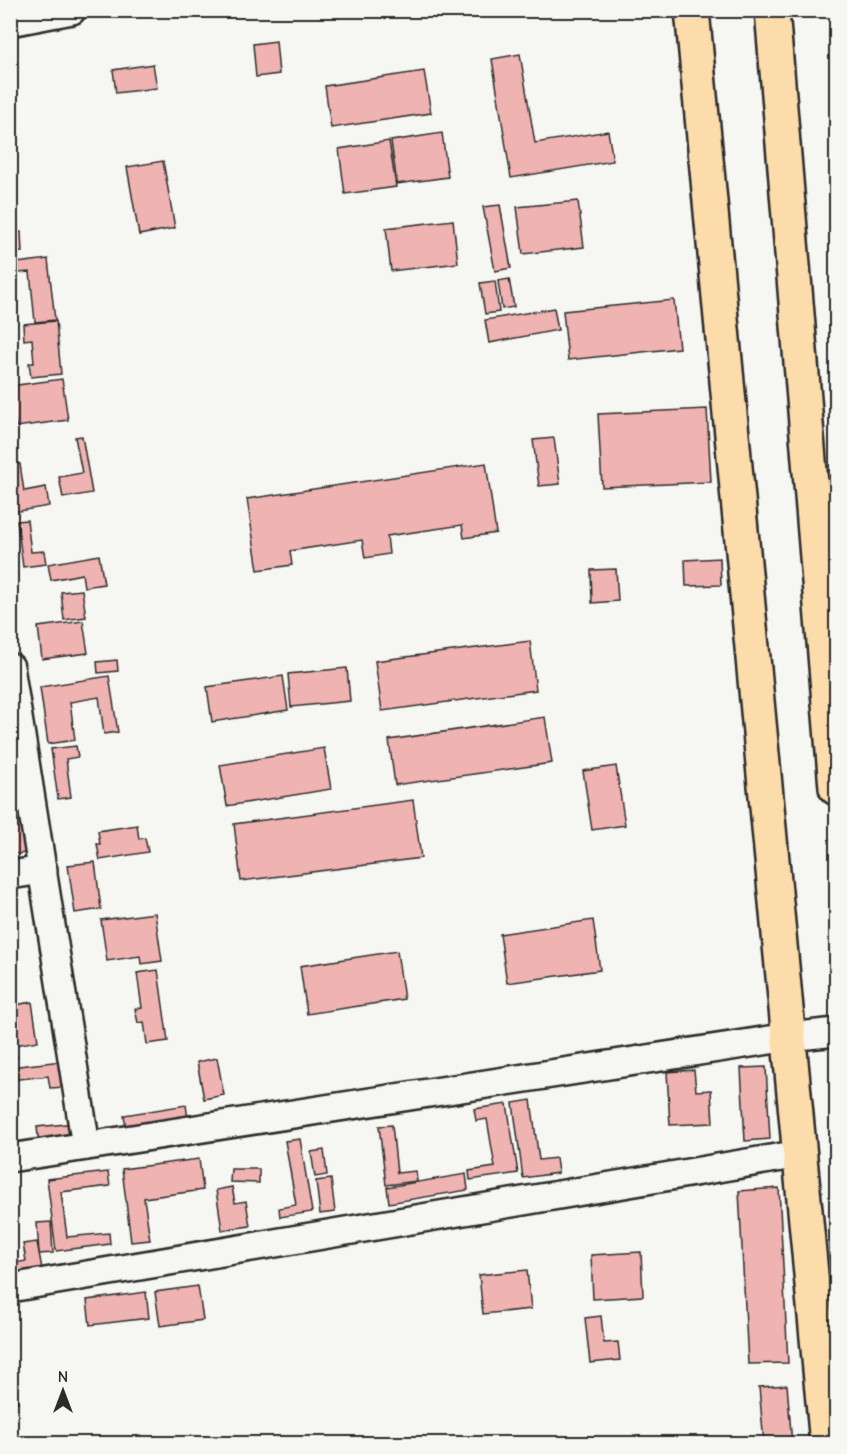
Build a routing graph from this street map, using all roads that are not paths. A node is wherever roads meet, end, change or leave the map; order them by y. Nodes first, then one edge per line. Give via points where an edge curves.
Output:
1 (72, 10) edge
2 (692, 10) edge
3 (772, 10) edge
4 (10, 22) edge
5 (10, 667) edge
6 (837, 788) edge
7 (43, 870) junction
8 (10, 875) edge
9 (837, 1032) edge
10 (789, 1037) junction
11 (86, 1146) junction
12 (800, 1154) junction
13 (10, 1158) edge
14 (10, 1288) edge
15 (827, 1443) edge

1 - 4 street
2 - 10 main road
3 - 6 main road
5 - 7 street
7 - 8 street
7 - 11 street
9 - 10 street
10 - 11 street
10 - 12 main road
11 - 13 street
12 - 14 street
12 - 15 main road

